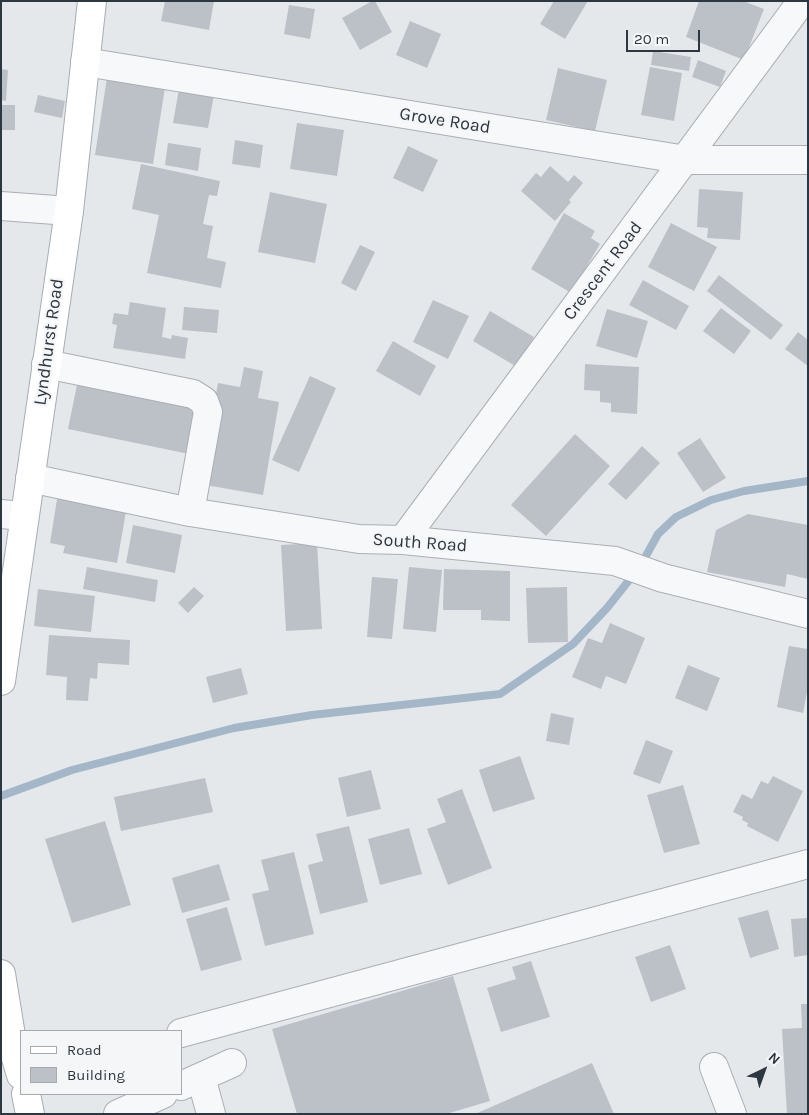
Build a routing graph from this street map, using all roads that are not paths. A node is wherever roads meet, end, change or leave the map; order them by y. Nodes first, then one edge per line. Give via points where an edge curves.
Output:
1 (92, 1) edge
2 (802, 1) edge
3 (85, 62) junction
4 (686, 160) junction
5 (808, 160) edge
6 (1, 206) edge
7 (69, 211) junction
8 (46, 364) junction
9 (30, 478) junction
10 (190, 512) junction
11 (12, 515) edge
12 (403, 540) junction
13 (808, 614) edge
14 (1, 681) edge
15 (808, 864) edge
16 (1, 974) edge
17 (182, 1033) edge
18 (7, 1049) edge
19 (232, 1063) dead end
20 (714, 1067) dead end
21 (20, 1073) edge
22 (191, 1081) edge
23 (26, 1095) edge
24 (161, 1095) edge
25 (30, 1114) edge
26 (118, 1114) edge
27 (211, 1114) edge
28 (732, 1114) edge

1 - 3 main road, Lyndhurst Road
2 - 4 street, Crescent Road
3 - 4 street, Grove Road
3 - 7 main road, Lyndhurst Road
4 - 5 street, Grove Road
4 - 12 street, Crescent Road
6 - 7 street
7 - 8 main road, Lyndhurst Road
8 - 9 main road, Lyndhurst Road
8 - 10 street via 194,394 204,402 208,412
9 - 10 street, South Road
9 - 11 main road, Lyndhurst Road
10 - 12 street, South Road via 359,538
11 - 14 main road, Lyndhurst Road
12 - 13 street, South Road via 615,561 663,578
15 - 17 street
16 - 18 main road
18 - 21 main road
19 - 22 street
20 - 28 street
22 - 27 street
23 - 25 main road
24 - 26 street

